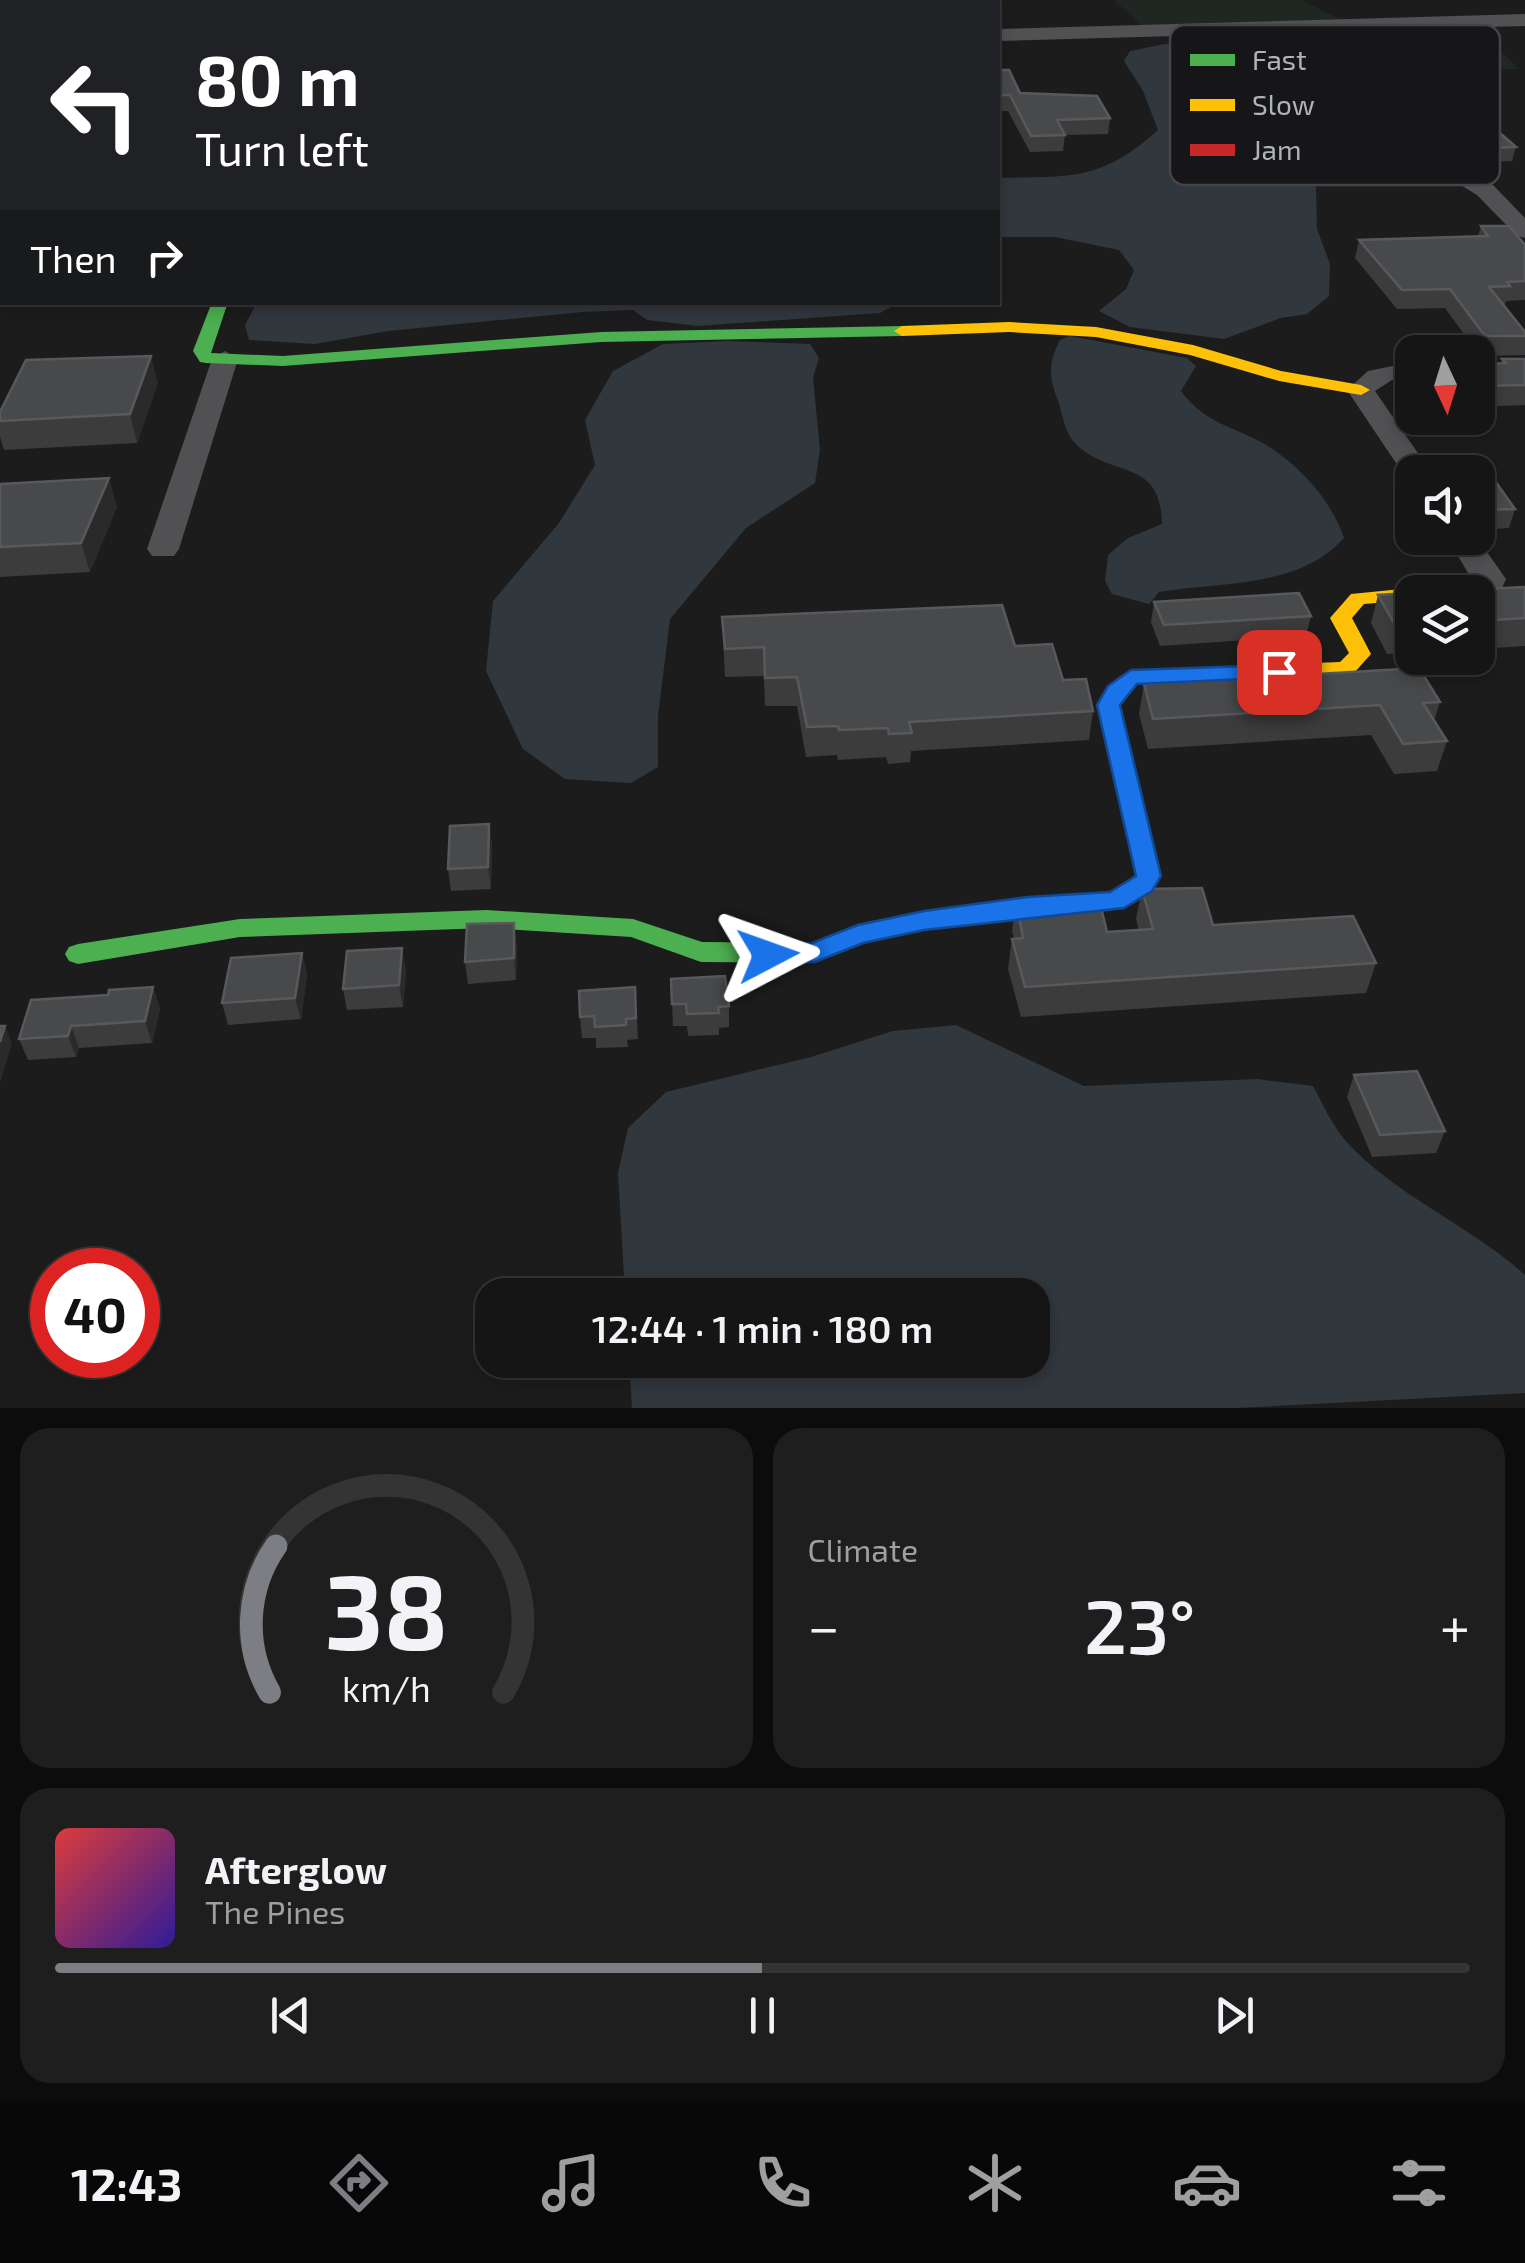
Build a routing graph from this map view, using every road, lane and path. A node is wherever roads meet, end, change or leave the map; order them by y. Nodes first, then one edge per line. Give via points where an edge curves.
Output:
1 (1338, 3) dead end
2 (1525, 20) edge
3 (1372, 23) junction
4 (1316, 24) joint
5 (1284, 25) edge
6 (1170, 29) edge
7 (1000, 34) edge
8 (1476, 185) edge
9 (1525, 230) edge
10 (219, 305) edge
11 (225, 359) junction
12 (1395, 371) edge
13 (1360, 390) junction
14 (1404, 455) edge
15 (164, 550) dead end
16 (1395, 595) edge
17 (78, 954) dead end

1 - 3 street
2 - 3 street
3 - 4 street
4 - 5 street
6 - 7 street
8 - 9 street
10 - 11 street via 200,351
11 - 13 street via 283,361 602,336 1010,327 1096,332
11 - 15 street
12 - 13 street
13 - 14 street
16 - 17 street via 1358,598 1341,618 1360,654 1346,668 1131,677 1116,691 1109,705 1148,876 1115,901 924,920 858,934 815,952 784,954 700,952 633,928 486,918 240,928

